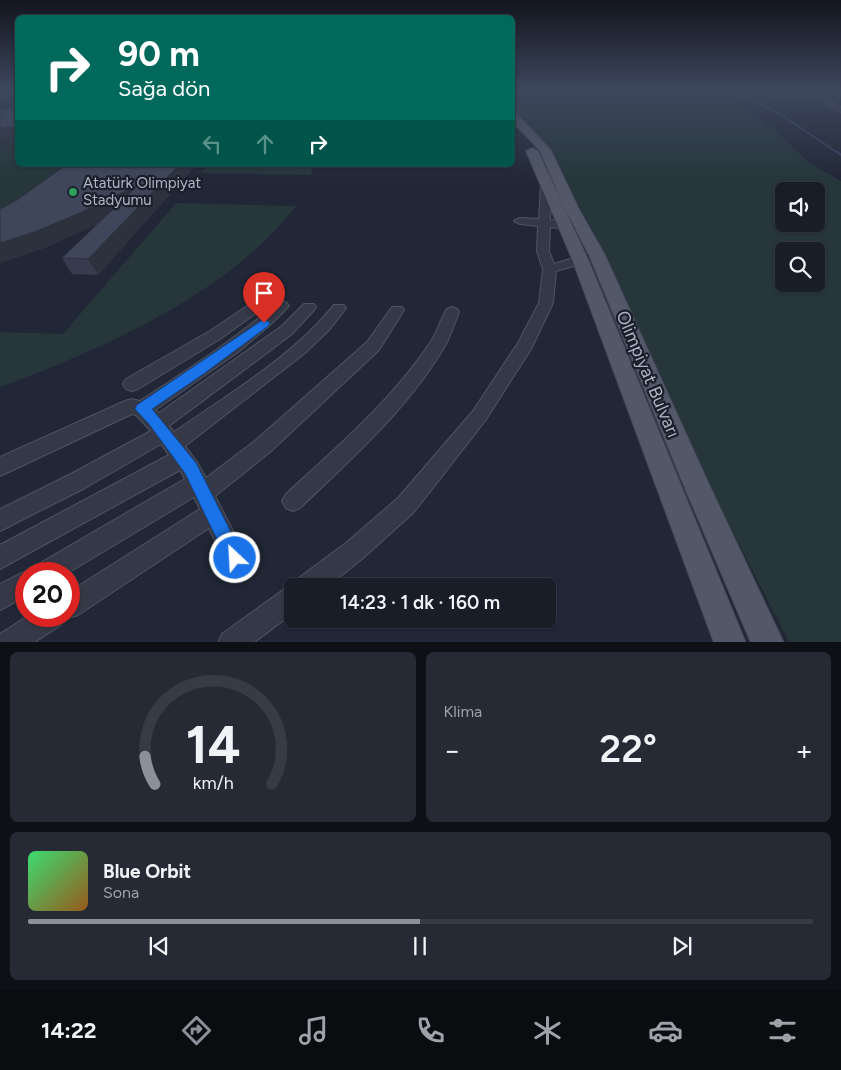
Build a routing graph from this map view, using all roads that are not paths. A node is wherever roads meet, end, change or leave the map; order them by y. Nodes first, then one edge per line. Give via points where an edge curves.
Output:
1 (518, 121) edge
2 (515, 128) edge
3 (546, 184) joint
4 (520, 221) dead end
5 (563, 225) junction
6 (588, 257) junction
7 (550, 269) junction
8 (258, 305) dead end
9 (282, 306) dead end
10 (309, 307) dead end
11 (339, 308) dead end
12 (397, 310) dead end
13 (452, 312) dead end
14 (132, 384) dead end
15 (142, 409) junction
16 (169, 440) junction
17 (0, 467) edge
18 (205, 496) junction
19 (294, 501) dead end
20 (0, 520) edge
21 (0, 557) edge
22 (235, 558) dead end
23 (68, 562) edge
24 (319, 578) edge
25 (15, 589) edge
26 (80, 597) edge
27 (0, 598) edge
28 (284, 605) edge
29 (34, 627) edge
30 (9, 642) edge
31 (230, 642) edge
32 (730, 642) edge
33 (768, 642) edge

1 - 5 main road, Olimpiyat Bulvarı via 545,150
2 - 3 main road, Olimpiyat Bulvarı via 535,155
3 - 5 main road, Olimpiyat Bulvarı
4 - 5 street
5 - 6 main road, Olimpiyat Bulvarı
5 - 7 street via 543,251
6 - 7 street
6 - 32 main road, Olimpiyat Bulvarı
6 - 33 main road, Olimpiyat Bulvarı
7 - 24 street via 546,303 525,345 479,416 406,505
8 - 14 street via 215,335
9 - 15 street via 257,328
10 - 16 street
11 - 16 street via 329,322 294,354 229,404
12 - 18 street via 373,346
13 - 19 street via 437,346 404,388
15 - 16 street
15 - 17 street via 131,406
16 - 18 street
16 - 20 street
16 - 21 street
18 - 22 street
18 - 23 street
18 - 26 street
25 - 27 street
28 - 31 street
29 - 30 street

